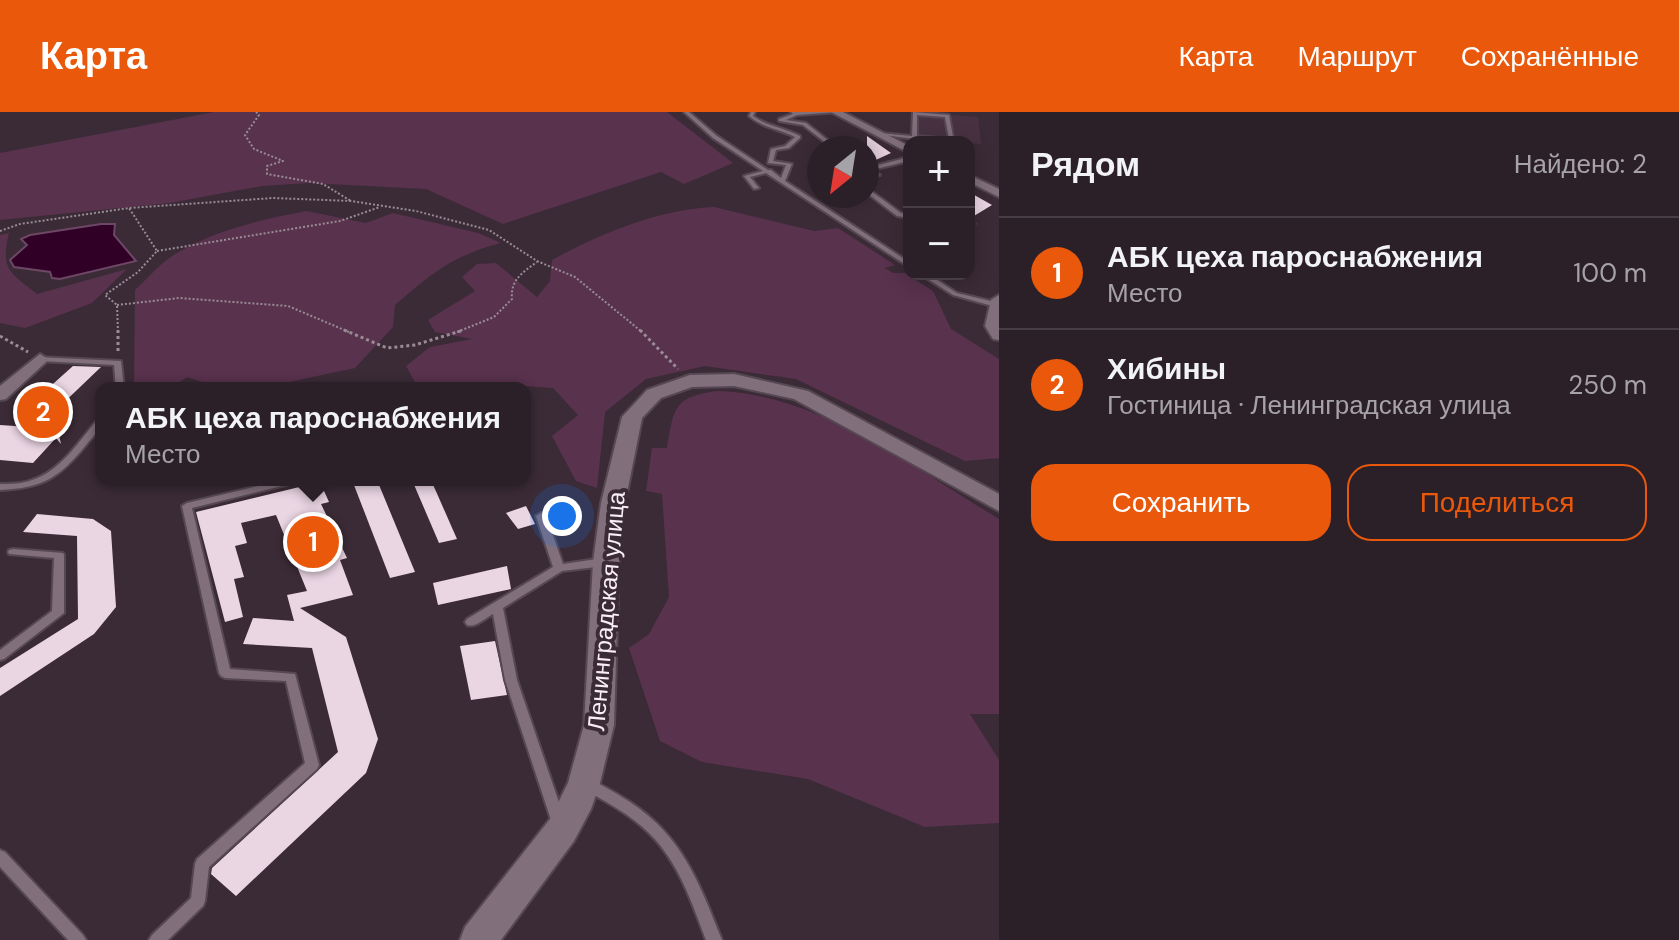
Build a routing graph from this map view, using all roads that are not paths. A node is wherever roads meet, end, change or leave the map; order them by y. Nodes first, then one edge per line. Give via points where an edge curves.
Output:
1 (686, 112) edge
2 (753, 112) edge
3 (836, 112) edge
4 (795, 113) edge
5 (878, 134) junction
6 (820, 136) edge
7 (903, 137) edge
8 (914, 138) joint
9 (903, 147) edge
10 (903, 160) edge
11 (879, 166) edge
12 (769, 171) junction
13 (783, 180) junction
14 (975, 181) edge
15 (756, 188) dead end
16 (999, 194) edge
17 (879, 199) edge
18 (903, 215) edge
19 (903, 261) edge
20 (933, 280) edge
21 (997, 303) edge
22 (999, 335) edge
23 (40, 359) joint
24 (120, 382) edge
25 (0, 395) edge
26 (95, 428) edge
27 (270, 486) edge
28 (0, 487) edge
29 (999, 504) edge
30 (541, 516) dead end
31 (13, 552) dead end
32 (606, 562) junction
33 (559, 568) junction
34 (497, 606) junction
35 (471, 622) dead end
36 (0, 656) edge
37 (584, 783) junction
38 (562, 830) junction
39 (0, 857) edge
40 (78, 940) edge
41 (157, 940) edge
42 (478, 940) edge
43 (714, 940) edge

1 - 12 lane
2 - 13 lane via 765,129 798,137 770,154 770,162 789,164
3 - 4 lane
3 - 5 street
4 - 6 lane via 781,120 804,124
5 - 7 lane
5 - 9 street
8 - 8 lane via 915,113 947,116 952,141
10 - 11 lane
12 - 13 lane
12 - 15 lane via 747,176
13 - 19 lane
14 - 16 street
17 - 18 lane
20 - 21 lane via 955,294
21 - 22 street via 994,326
23 - 24 lane via 118,363
23 - 25 street
26 - 28 lane via 42,483
27 - 41 lane via 187,506 225,673 291,677 312,765 202,864 198,901
29 - 32 street, Ленинградская улица via 801,395 734,380 690,381 654,394 632,417
30 - 33 lane
31 - 36 lane via 59,555 58,613
32 - 33 lane
32 - 37 street, Ленинградская улица via 599,725
33 - 34 lane
34 - 35 lane
34 - 38 lane via 511,680
37 - 38 street, Ленинградская улица
37 - 43 lane via 645,818 676,851
38 - 42 street, Ленинградская улица
39 - 40 lane

